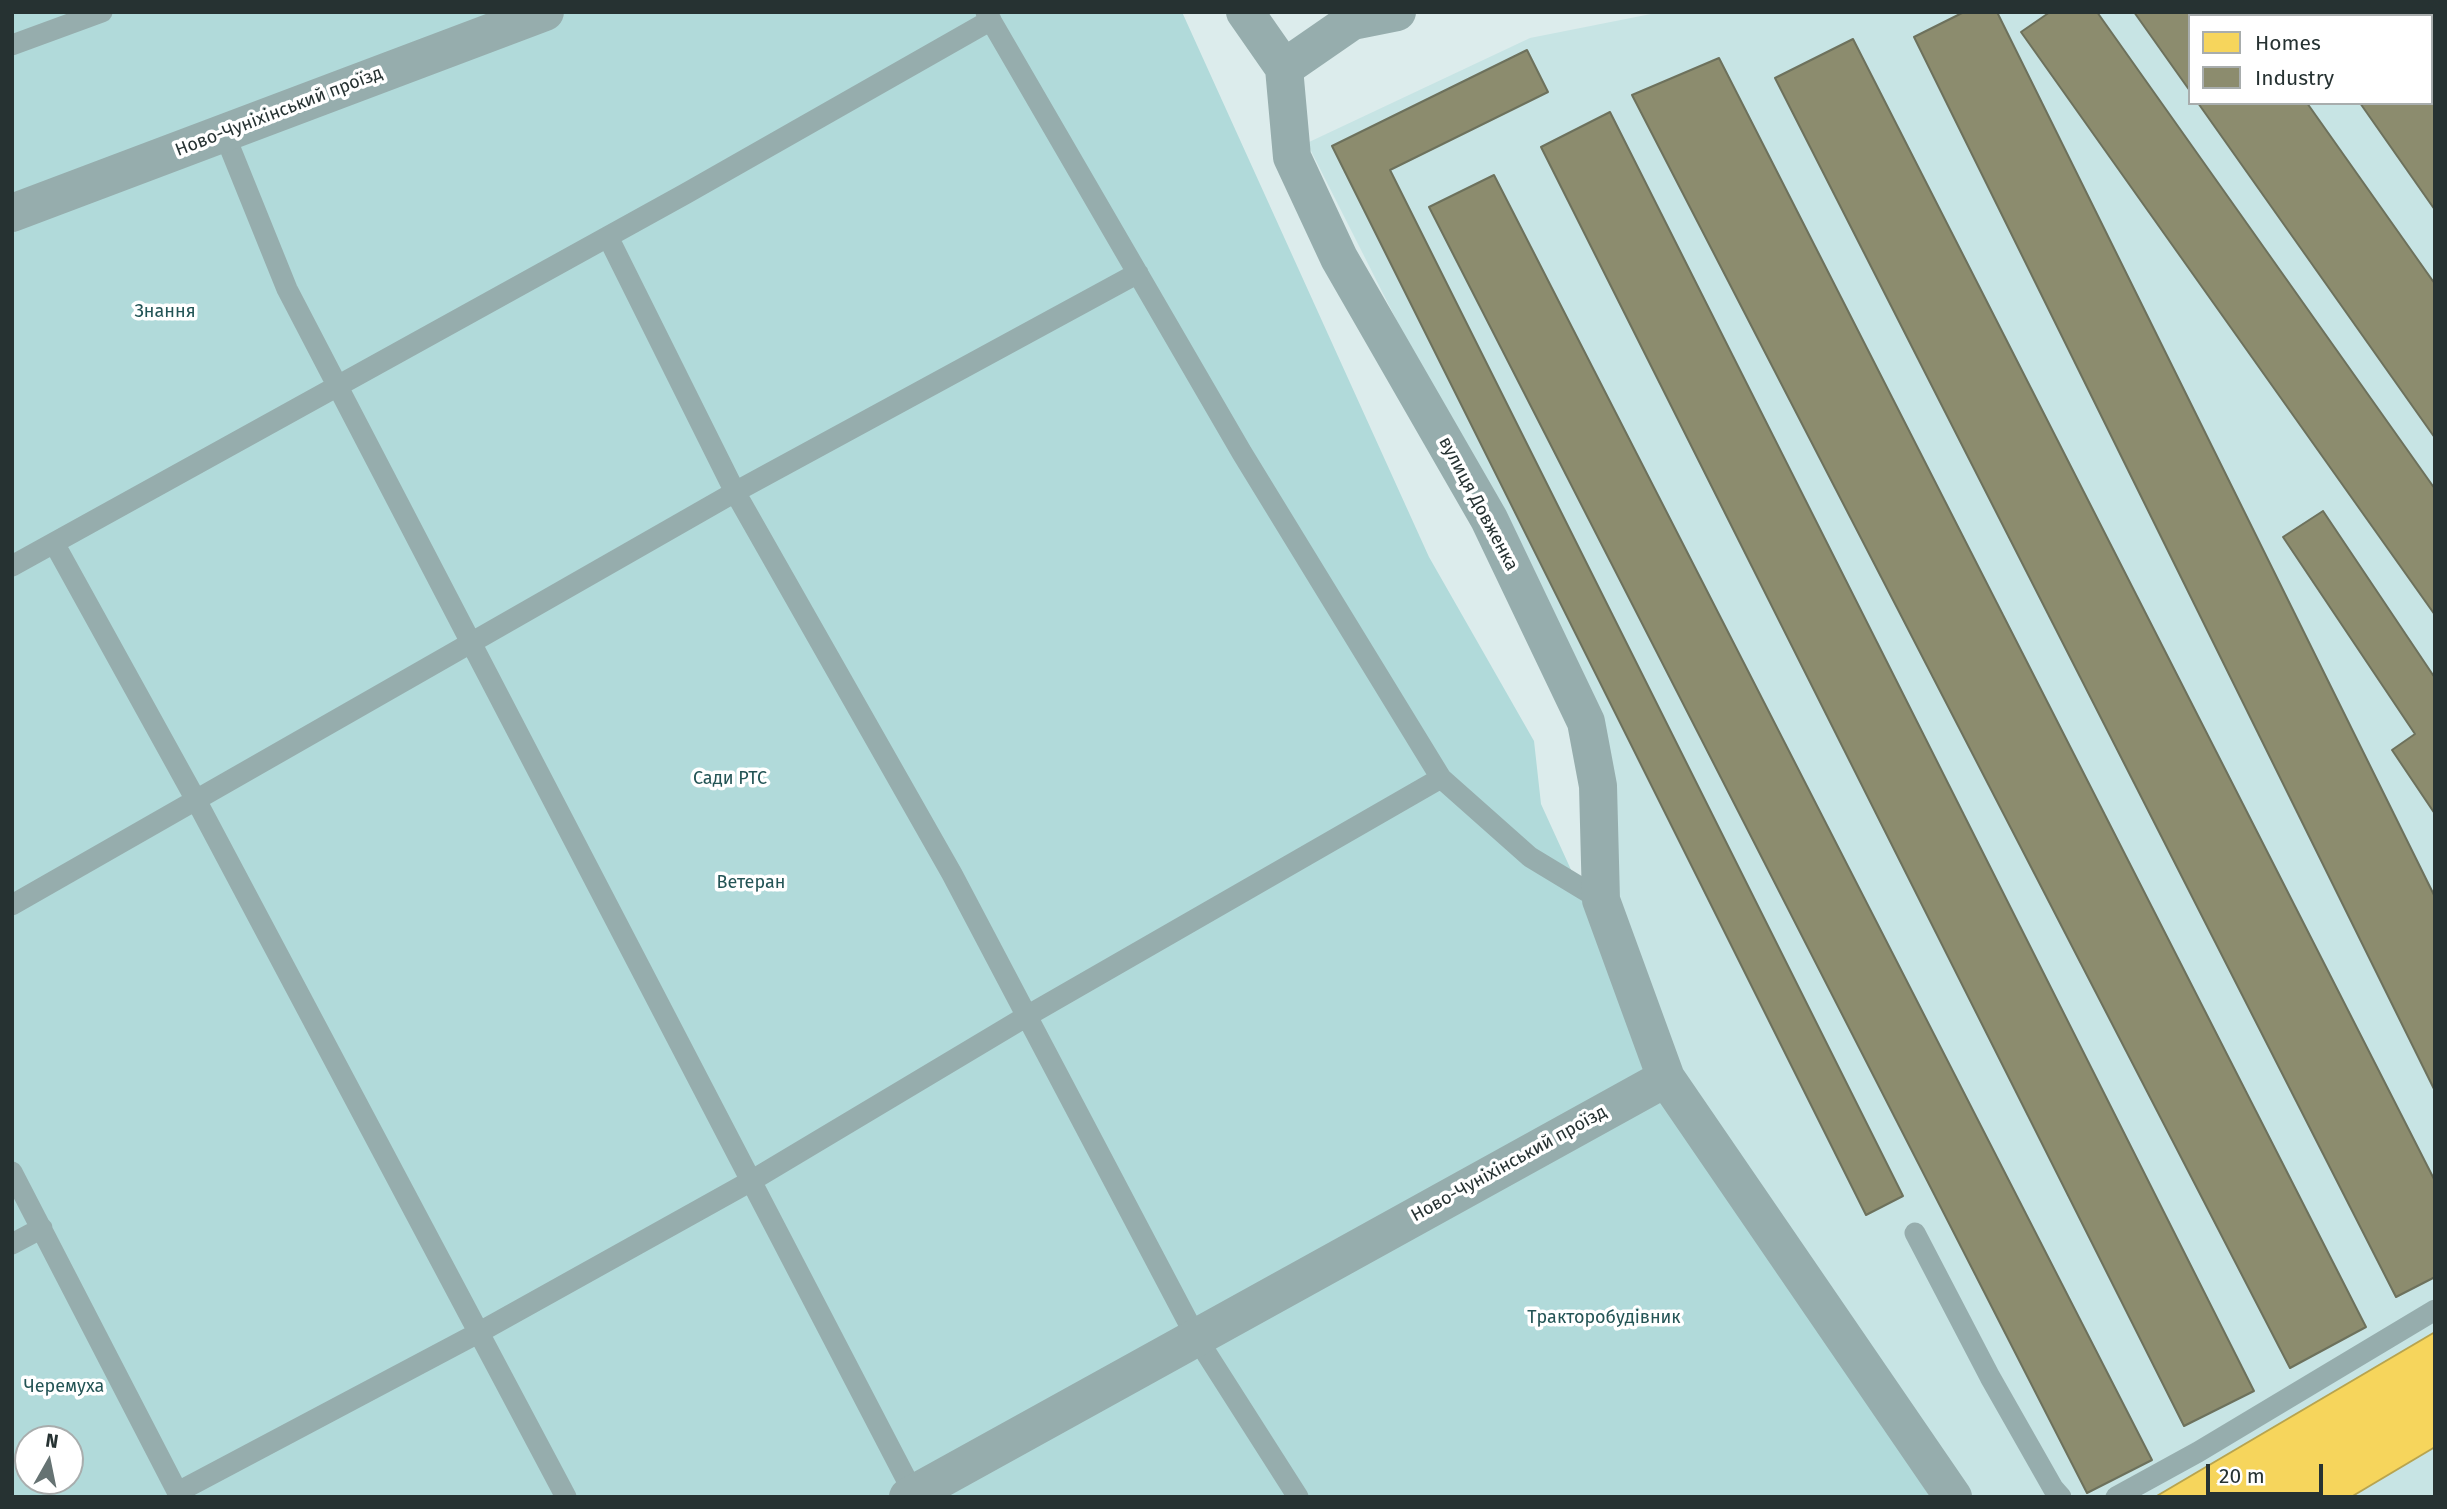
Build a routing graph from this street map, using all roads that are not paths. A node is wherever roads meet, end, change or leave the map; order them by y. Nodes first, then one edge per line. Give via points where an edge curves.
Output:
1 (102, 12) edge
2 (545, 12) edge
3 (1245, 12) edge
4 (1396, 12) edge
5 (988, 16) edge
6 (12, 45) edge
7 (1284, 68) junction
8 (224, 133) junction
9 (12, 213) edge
10 (608, 237) junction
11 (1138, 274) junction
12 (338, 386) junction
13 (735, 492) junction
14 (54, 543) junction
15 (12, 566) edge
16 (471, 643) junction
17 (1441, 778) junction
18 (196, 800) junction
19 (1601, 900) junction
20 (12, 905) edge
21 (1027, 1016) junction
22 (1666, 1078) junction
23 (12, 1172) edge
24 (751, 1181) junction
25 (42, 1228) junction
26 (1915, 1233) dead end
27 (12, 1244) edge
28 (2435, 1310) edge
29 (478, 1333) junction
30 (1196, 1337) junction
31 (179, 1495) edge
32 (911, 1495) edge
33 (566, 1497) edge
34 (1298, 1497) edge
35 (1953, 1497) edge
36 (2061, 1497) edge
37 (2116, 1497) edge

1 - 6 lane
2 - 8 street, Ново-Чуніхінський проїзд
3 - 7 street
4 - 7 street via 1352,20
5 - 10 lane
5 - 11 lane
7 - 19 street, вулиця Довженка via 1292,157 1339,258 1489,519 1586,722 1598,786
8 - 9 street, Ново-Чуніхінський проїзд
8 - 12 lane via 287,289
10 - 12 lane
10 - 13 lane
11 - 13 lane
11 - 17 lane
12 - 14 lane
12 - 16 lane
13 - 16 lane
13 - 21 lane via 952,874
14 - 15 lane
14 - 18 lane
16 - 18 lane
16 - 24 lane
17 - 19 lane via 1530,857
17 - 21 lane
18 - 20 lane
18 - 29 lane
19 - 22 street, вулиця Довженка
21 - 24 lane
21 - 30 lane
22 - 30 street, Ново-Чуніхінський проїзд
22 - 35 street
23 - 25 lane
24 - 29 lane
24 - 32 lane
25 - 27 lane
25 - 31 lane
26 - 36 lane via 1990,1377
28 - 37 lane
29 - 31 lane
29 - 33 lane
30 - 32 street, Ново-Чуніхінський проїзд
30 - 34 lane

